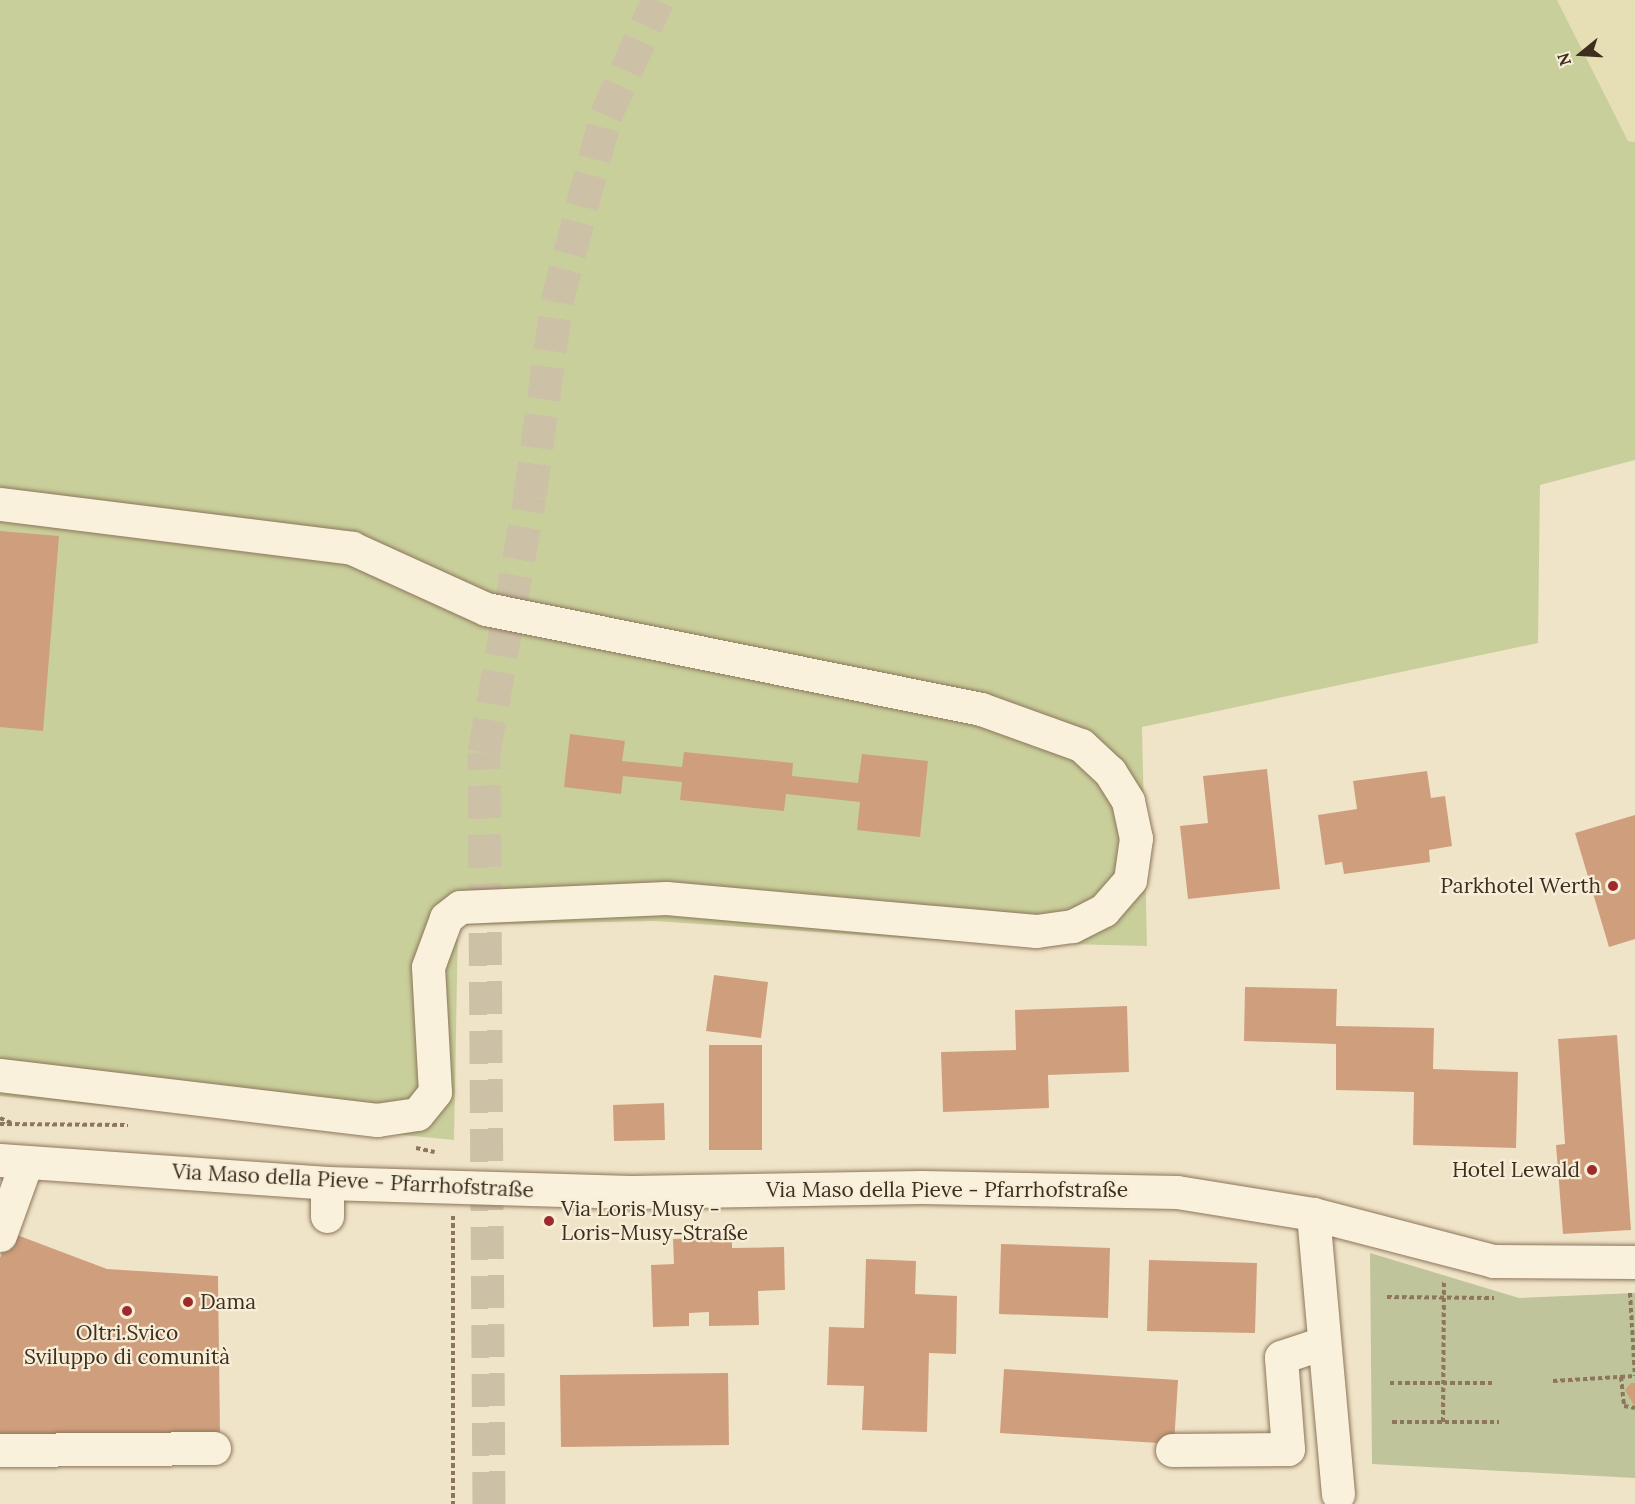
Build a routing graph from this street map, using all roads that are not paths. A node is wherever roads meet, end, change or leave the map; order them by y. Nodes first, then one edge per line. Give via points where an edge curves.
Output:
1 (0, 504) edge
2 (0, 1075) edge
3 (13, 1162) edge
4 (327, 1183) junction
5 (1313, 1214) junction
6 (327, 1216) dead end
7 (0, 1235) edge
8 (1632, 1262) edge
9 (1323, 1343) junction
10 (214, 1448) dead end
11 (0, 1450) edge
12 (1172, 1450) dead end
13 (1338, 1494) dead end

1 - 2 street via 352,548 486,609 981,709 1081,745 1110,772 1122,791 1136,838 1130,880 1104,910 1072,926 1036,931 666,898 460,907 446,918 428,967 435,1092 417,1114 377,1120
3 - 4 street, Via Maso della Pieve - Pfarrhofstraße
3 - 7 street
4 - 5 street, Via Maso della Pieve - Pfarrhofstraße via 631,1192 1067,1187 1177,1192
4 - 6 street
5 - 8 street, Via Maso della Pieve - Pfarrhofstraße via 1493,1261
5 - 9 street
9 - 12 street via 1281,1357 1288,1449
9 - 13 street
10 - 11 street

